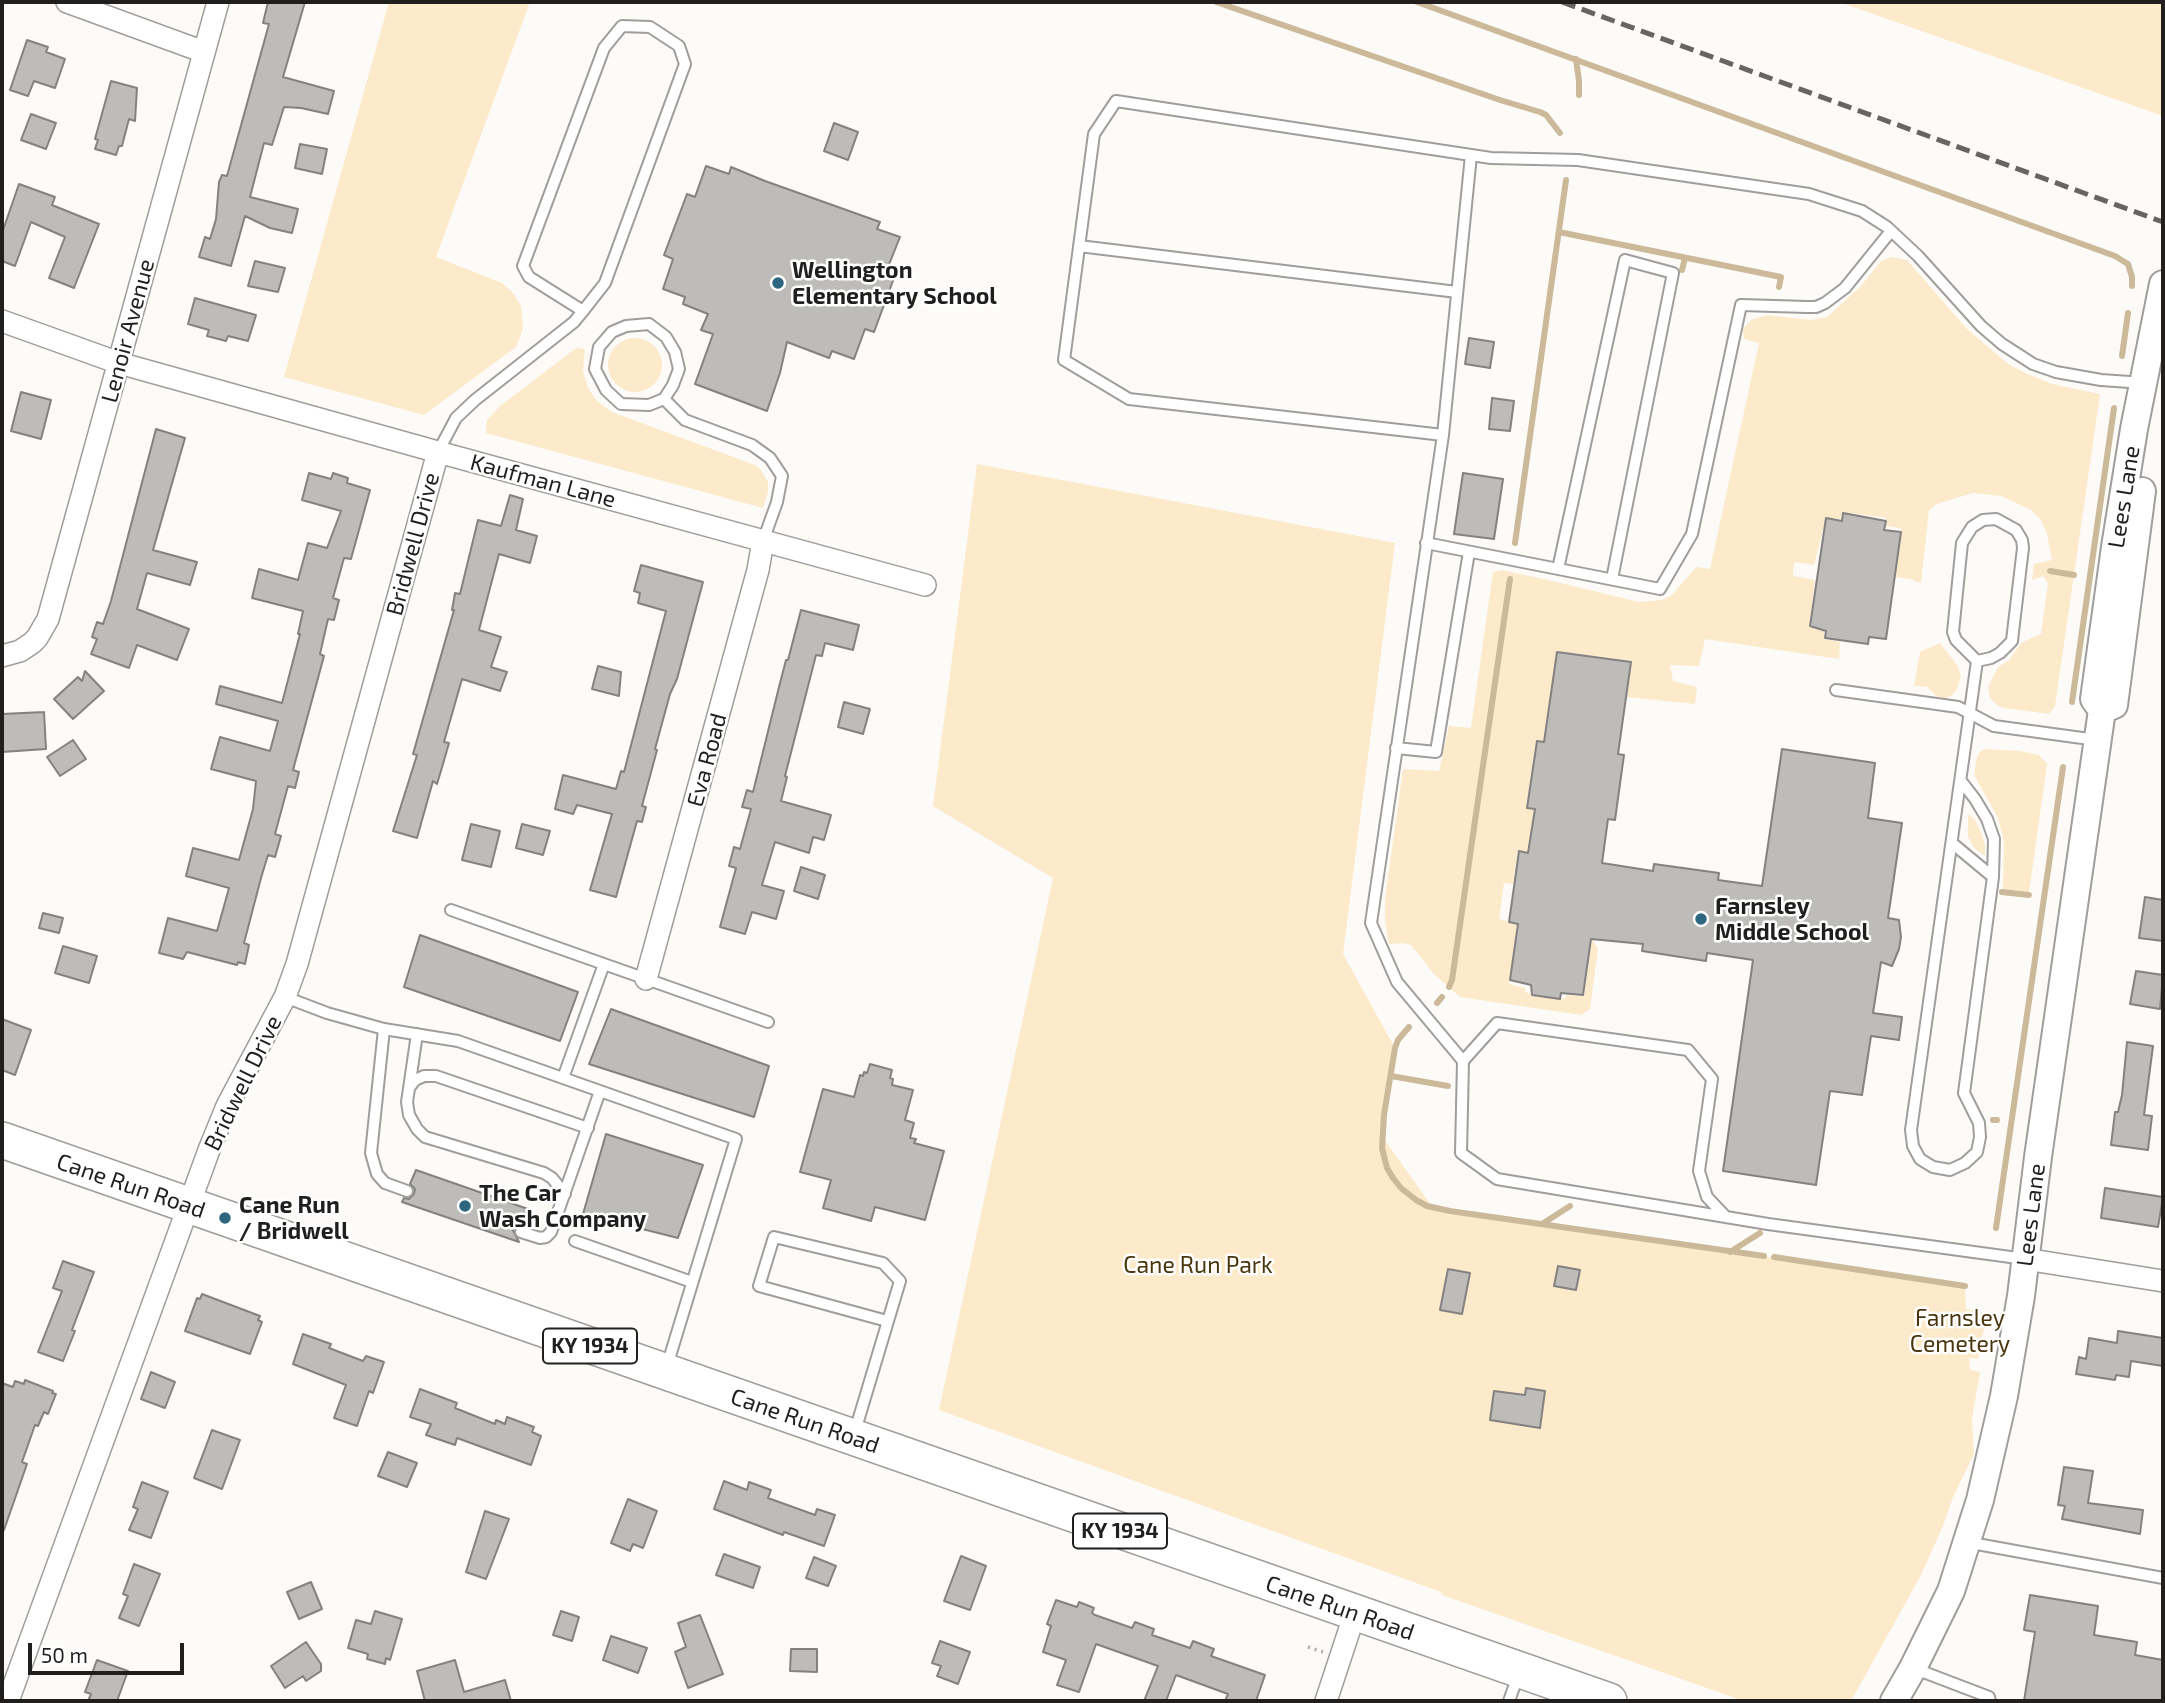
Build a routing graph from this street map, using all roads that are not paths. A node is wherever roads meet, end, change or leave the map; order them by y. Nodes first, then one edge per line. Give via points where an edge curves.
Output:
1 (67, 2) edge
2 (218, 2) edge
3 (204, 52) junction
4 (1471, 155) junction
5 (1891, 231) junction
6 (1079, 246) junction
7 (2163, 284) edge
8 (1457, 292) junction
9 (583, 311) junction
10 (2, 321) edge
11 (2163, 351) edge
12 (119, 363) junction
13 (2144, 383) junction
14 (664, 399) junction
15 (1443, 435) junction
16 (438, 452) junction
17 (763, 541) junction
18 (1426, 544) junction
19 (1469, 552) junction
20 (1558, 569) junction
21 (1612, 579) junction
22 (925, 585) dead end
23 (11, 654) edge
24 (1977, 661) junction
25 (1836, 690) dead end
26 (2102, 710) junction
27 (1971, 714) junction
28 (2097, 740) junction
29 (1396, 748) junction
30 (1961, 781) junction
31 (1952, 844) junction
32 (1993, 877) junction
33 (451, 910) dead end
34 (604, 964) junction
35 (646, 979) junction
36 (285, 997) junction
37 (768, 1022) dead end
38 (384, 1029) junction
39 (417, 1034) junction
40 (1463, 1061) junction
41 (563, 1078) junction
42 (409, 1088) junction
43 (600, 1091) junction
44 (588, 1128) junction
45 (2, 1140) edge
46 (407, 1191) dead end
47 (565, 1195) junction
48 (188, 1205) junction
49 (1726, 1217) junction
50 (521, 1232) dead end
51 (575, 1241) dead end
52 (2025, 1259) junction
53 (2163, 1281) edge
54 (692, 1282) junction
55 (887, 1321) junction
56 (665, 1372) junction
57 (853, 1437) junction
58 (1966, 1542) junction
59 (2163, 1578) edge
60 (1355, 1613) junction
61 (1913, 1668) junction
62 (1514, 1686) edge
63 (1602, 1700) edge
64 (8, 1701) edge
65 (1326, 1701) edge
66 (1894, 1701) edge
67 (1990, 1701) edge

1 - 3 street
2 - 3 street, Lenoir Avenue
3 - 12 street, Lenoir Avenue
4 - 5 lane via 1578,160 1791,190 1849,206
4 - 6 lane via 1116,101 1094,134
4 - 8 lane
5 - 13 lane via 1981,326 2033,364 2101,380
5 - 21 lane via 1845,288 1825,303 1816,307 1741,305 1692,534 1660,589
6 - 8 lane
6 - 15 lane via 1064,360 1129,399
7 - 13 street, Lees Lane
8 - 15 lane
9 - 9 lane via 605,283 685,64 679,46 650,27 622,26 604,48 523,266 530,277
9 - 16 lane via 456,418
10 - 12 street, Kaufman Lane
11 - 26 street, Lees Lane via 2114,705
12 - 16 street, Kaufman Lane
12 - 23 street, Lenoir Avenue via 48,619 37,638
13 - 26 street, Lees Lane via 2094,699
14 - 14 lane via 679,369 666,337 649,324 612,332 599,347 595,369 606,390 621,404 649,405
14 - 17 lane via 685,420 752,445 771,458 782,476
15 - 18 lane
16 - 17 street, Kaufman Lane
16 - 36 street, Bridwell Drive
17 - 22 street, Kaufman Lane
17 - 35 street, Eva Road
18 - 19 lane
18 - 29 lane
19 - 20 lane
19 - 29 lane via 1436,752
20 - 21 lane
20 - 21 lane via 1625,260 1674,273
24 - 24 lane via 1991,658 2012,641 2019,593 2022,540 2016,530 1996,519 1972,527 1962,543 1953,632
24 - 27 lane
25 - 27 lane via 1958,707
26 - 28 street, Lees Lane
27 - 28 lane via 1994,726
27 - 30 lane
28 - 52 street, Lees Lane
29 - 40 lane via 1371,923 1397,982
30 - 31 lane
30 - 32 lane via 1987,819 1994,839
31 - 32 lane
31 - 32 lane via 1911,1130 1920,1159 1933,1167 1950,1170 1977,1152 1979,1123 1964,1093
33 - 34 lane
34 - 35 lane
34 - 41 lane
35 - 37 lane
36 - 38 lane
36 - 48 street, Bridwell Drive via 227,1106
38 - 39 lane
38 - 46 lane via 371,1153 385,1183
39 - 41 lane via 458,1041
39 - 42 lane
40 - 49 lane via 1461,1153 1497,1179
40 - 49 lane via 1497,1023 1688,1050 1712,1079 1699,1171 1707,1197
41 - 43 lane
42 - 44 lane via 415,1080 436,1076
42 - 47 lane via 410,1115 425,1137 544,1173
43 - 44 lane
43 - 54 lane via 736,1139
44 - 47 lane
45 - 48 highway, Cane Run Road / KY 1934
47 - 50 lane via 546,1237
48 - 56 highway, Cane Run Road / KY 1934
48 - 64 street, Bridwell Drive
49 - 52 lane
51 - 54 lane
52 - 53 street
52 - 58 street, Lees Lane via 1996,1437
54 - 56 lane
55 - 55 lane via 900,1281 883,1263 774,1237 759,1286
55 - 57 lane
56 - 57 highway, Cane Run Road / KY 1934
57 - 60 highway, Cane Run Road / KY 1934
58 - 59 lane
58 - 61 street, Lees Lane via 1951,1591
60 - 62 highway, Cane Run Road / KY 1934
60 - 65 street
61 - 66 street, Lees Lane
61 - 67 lane
62 - 63 highway, Cane Run Road / KY 1934

